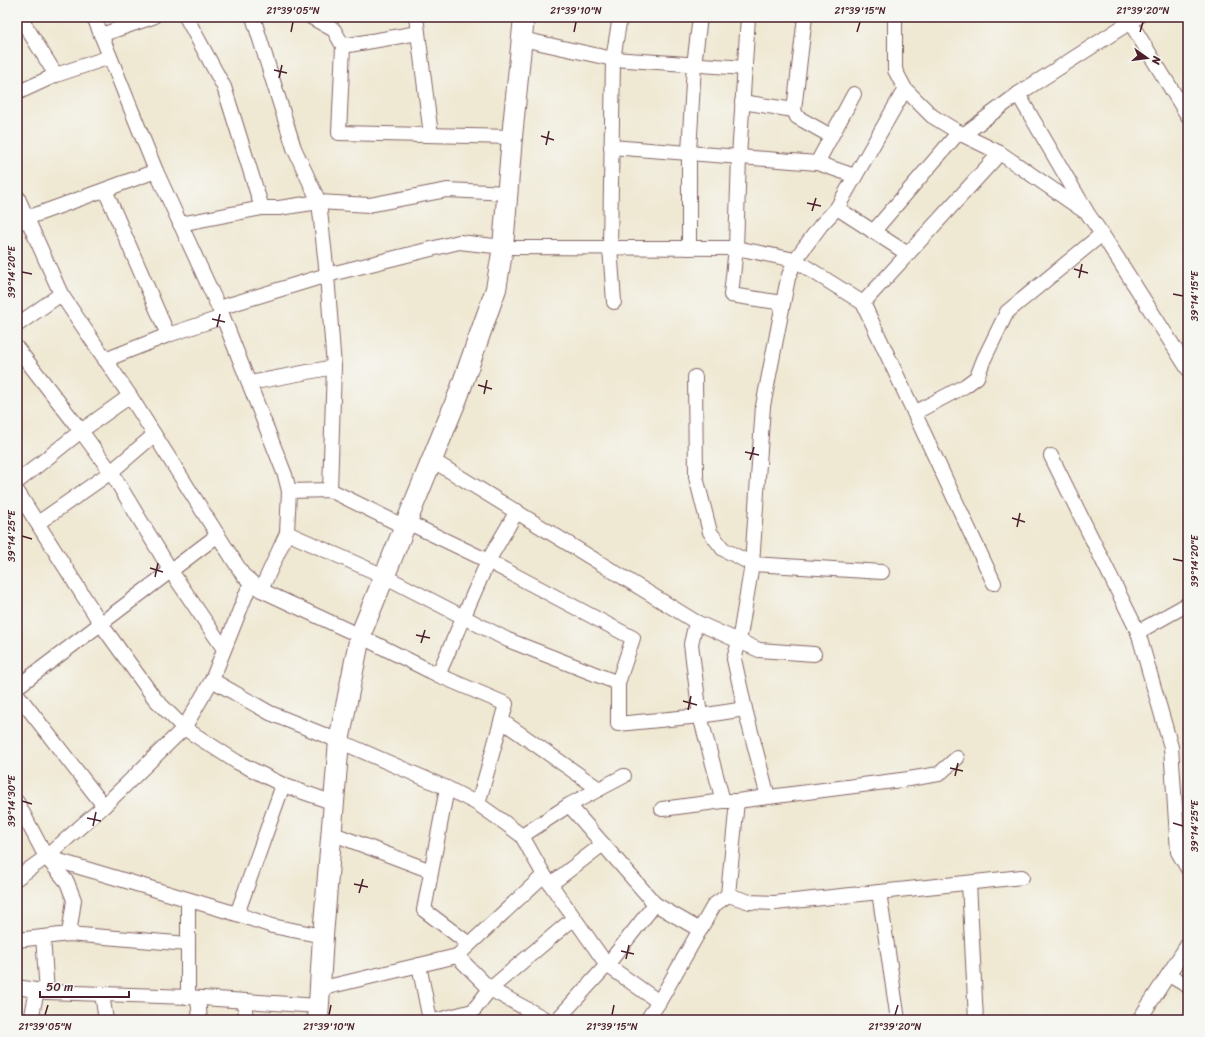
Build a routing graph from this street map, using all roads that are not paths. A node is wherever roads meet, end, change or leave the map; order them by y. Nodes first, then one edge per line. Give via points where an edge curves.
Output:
1 (20, 17) edge
2 (94, 17) edge
3 (153, 17) edge
4 (186, 17) edge
5 (253, 17) edge
6 (311, 17) edge
7 (524, 17) edge
8 (620, 17) edge
9 (700, 17) edge
10 (748, 17) edge
11 (805, 17) edge
12 (896, 18) edge
13 (1134, 20) edge
14 (419, 22) edge
15 (101, 35) junction
16 (522, 39) junction
17 (343, 46) junction
18 (110, 56) junction
19 (613, 59) junction
20 (694, 65) junction
21 (744, 68) junction
22 (56, 76) junction
23 (904, 89) junction
24 (17, 93) edge
25 (854, 94) dead end
26 (1018, 94) junction
27 (742, 102) junction
28 (794, 110) junction
29 (1188, 116) edge
30 (961, 133) junction
31 (431, 135) junction
32 (831, 136) junction
33 (512, 137) junction
34 (612, 147) junction
35 (689, 152) junction
36 (1000, 153) junction
37 (739, 157) junction
38 (817, 163) junction
39 (156, 172) junction
40 (855, 176) junction
41 (104, 190) junction
42 (508, 193) junction
43 (17, 196) edge
44 (319, 202) junction
45 (262, 208) junction
46 (837, 208) junction
47 (1088, 214) junction
48 (22, 221) edge
49 (180, 224) junction
50 (873, 232) junction
51 (1102, 234) junction
52 (503, 246) junction
53 (610, 247) junction
54 (689, 248) junction
55 (736, 248) junction
56 (908, 254) junction
57 (795, 260) junction
58 (327, 275) junction
59 (60, 294) junction
60 (614, 302) dead end
61 (863, 303) junction
62 (783, 304) junction
63 (221, 312) junction
64 (17, 325) edge
65 (168, 335) junction
66 (17, 348) edge
67 (105, 360) junction
68 (334, 367) junction
69 (1188, 369) edge
70 (695, 377) dead end
71 (250, 383) junction
72 (130, 396) junction
73 (914, 413) junction
74 (81, 431) junction
75 (154, 435) junction
76 (1051, 456) dead end
77 (432, 460) junction
78 (111, 472) junction
79 (17, 482) edge
80 (330, 490) junction
81 (17, 491) edge
82 (289, 491) junction
83 (517, 511) junction
84 (38, 523) junction
85 (406, 524) junction
86 (287, 533) junction
87 (218, 535) junction
88 (488, 561) junction
89 (752, 564) junction
90 (171, 571) junction
91 (882, 572) dead end
92 (384, 576) junction
93 (994, 583) dead end
94 (256, 586) junction
95 (1188, 604) edge
96 (463, 618) junction
97 (696, 622) junction
98 (101, 624) junction
99 (1138, 632) junction
100 (360, 636) junction
101 (739, 642) junction
102 (224, 649) junction
103 (814, 654) dead end
104 (438, 675) junction
105 (212, 680) junction
106 (618, 683) junction
107 (17, 687) edge
108 (17, 694) edge
109 (745, 709) junction
110 (700, 716) junction
111 (502, 721) junction
112 (184, 728) junction
113 (339, 741) junction
114 (957, 758) dead end
115 (624, 776) dead end
116 (283, 785) junction
117 (447, 788) junction
118 (598, 789) junction
119 (768, 797) junction
120 (730, 801) junction
121 (17, 802) edge
122 (334, 803) junction
123 (478, 804) junction
124 (569, 805) junction
125 (104, 806) junction
126 (662, 809) dead end
127 (331, 833) junction
128 (522, 836) junction
129 (603, 844) junction
130 (46, 857) junction
131 (1188, 869) edge
132 (431, 871) junction
133 (1022, 877) dead end
134 (17, 878) edge
135 (548, 879) junction
136 (969, 883) junction
137 (879, 892) junction
138 (728, 895) junction
139 (188, 900) junction
140 (656, 904) junction
141 (237, 914) junction
142 (574, 918) junction
143 (700, 930) junction
144 (69, 934) junction
145 (323, 936) junction
146 (43, 937) junction
147 (17, 940) edge
148 (188, 944) junction
149 (469, 944) junction
150 (1188, 944) edge
151 (457, 956) junction
152 (419, 965) junction
153 (607, 965) junction
154 (1169, 975) junction
155 (1188, 986) edge
156 (17, 987) edge
157 (490, 989) junction
158 (42, 991) junction
159 (102, 994) junction
160 (193, 997) junction
161 (244, 1001) junction
162 (659, 1002) junction
163 (319, 1005) edge
164 (472, 1015) edge
165 (31, 1020) edge
166 (106, 1020) edge
167 (200, 1020) edge
168 (246, 1020) edge
169 (430, 1020) edge
170 (438, 1020) edge
171 (547, 1020) edge
172 (556, 1020) edge
173 (646, 1020) edge
174 (898, 1020) edge
175 (976, 1020) edge
176 (1139, 1020) edge

1 - 22 street
2 - 15 street
3 - 15 street
4 - 45 street via 224,87
5 - 44 street via 294,148
6 - 17 street via 334,30
7 - 16 street
8 - 19 street
9 - 20 street
10 - 21 street
11 - 28 street
12 - 23 street via 895,70
13 - 26 street
13 - 29 street
14 - 17 street
14 - 31 street
15 - 18 street
16 - 19 street
16 - 33 street
17 - 31 street via 339,133
18 - 22 street
18 - 39 street
19 - 20 street
19 - 34 street
20 - 21 street
20 - 35 street
21 - 27 street
22 - 24 street
23 - 30 street via 932,116
23 - 40 street
25 - 32 street
26 - 30 street
26 - 47 street
27 - 28 street
27 - 37 street
28 - 32 street via 797,116
30 - 36 street
30 - 50 street
31 - 33 street
32 - 38 street
33 - 42 street
34 - 35 street
34 - 53 street
35 - 37 street
35 - 54 street
36 - 47 street
36 - 56 street
37 - 38 street
37 - 55 street
38 - 40 street
39 - 41 street
39 - 49 street
40 - 46 street
41 - 48 street
41 - 65 street
42 - 44 street via 447,190 370,205
42 - 52 street
43 - 48 street
44 - 45 street
44 - 58 street
45 - 49 street
46 - 50 street
46 - 57 street
47 - 51 street
48 - 59 street
49 - 63 street
50 - 56 street
51 - 69 street
51 - 73 street via 1007,312 977,377
52 - 53 street
52 - 58 street via 459,242
52 - 77 street via 496,289
53 - 54 street
53 - 60 street
54 - 55 street
55 - 57 street
55 - 62 street via 731,295
56 - 61 street
57 - 61 street
57 - 62 street via 788,278
58 - 63 street
58 - 68 street
59 - 64 street
59 - 67 street
61 - 73 street
62 - 89 street via 763,406
63 - 65 street
63 - 71 street
65 - 67 street
66 - 74 street
67 - 72 street
68 - 71 street
68 - 80 street
70 - 89 street via 696,477 710,532 723,550
71 - 82 street
72 - 74 street
72 - 75 street
73 - 93 street
74 - 78 street
74 - 79 street
75 - 78 street
75 - 87 street
76 - 99 street
77 - 83 street
77 - 85 street
78 - 84 street
78 - 90 street
80 - 82 street
80 - 85 street
81 - 84 street
82 - 86 street
83 - 88 street
83 - 97 street
84 - 98 street
85 - 88 street
85 - 92 street
86 - 92 street
86 - 94 street
87 - 90 street
87 - 94 street via 243,575
88 - 96 street
88 - 106 street via 633,638
89 - 91 street
89 - 101 street
90 - 98 street
90 - 102 street
92 - 96 street
92 - 100 street
94 - 100 street
94 - 102 street
95 - 99 street
96 - 104 street
96 - 106 street via 508,640
97 - 101 street
97 - 110 street via 691,644
98 - 107 street
98 - 112 street via 155,699
99 - 131 street via 1171,747 1178,852
100 - 104 street
100 - 113 street
101 - 103 street via 759,650
101 - 109 street via 734,659
102 - 105 street
104 - 111 street via 506,704
105 - 112 street
105 - 113 street via 270,713
106 - 110 street via 618,724
108 - 125 street
109 - 110 street
109 - 119 street
110 - 120 street
111 - 118 street
111 - 123 street
112 - 116 street via 237,762
112 - 125 street
113 - 117 street
113 - 122 street
114 - 119 street via 939,774
115 - 118 street
116 - 122 street
116 - 141 street
117 - 123 street
117 - 132 street
118 - 124 street
119 - 120 street
120 - 126 street
120 - 138 street
121 - 130 street
122 - 127 street
123 - 128 street
124 - 128 street
124 - 129 street
125 - 130 street
127 - 132 street
127 - 145 street
128 - 135 street
129 - 135 street
129 - 140 street
130 - 134 street
130 - 139 street
130 - 144 street via 67,882 74,900
132 - 149 street via 424,910
133 - 136 street
135 - 142 street
135 - 149 street
136 - 137 street
136 - 175 street
137 - 138 street via 776,903 750,902
137 - 174 street
138 - 143 street via 714,905
139 - 141 street
139 - 148 street
140 - 143 street
140 - 153 street
141 - 145 street via 272,926
142 - 153 street
142 - 157 street
143 - 162 street
144 - 146 street
144 - 148 street
145 - 163 street
146 - 147 street
146 - 158 street
148 - 160 street
149 - 151 street
150 - 154 street
151 - 152 street
151 - 157 street
152 - 163 street
152 - 169 street
153 - 162 street
153 - 172 street
154 - 155 street
154 - 176 street
156 - 158 street
157 - 164 street
157 - 171 street
158 - 159 street
158 - 165 street
159 - 160 street
159 - 166 street
160 - 161 street
160 - 167 street
161 - 163 street
161 - 168 street
162 - 173 street
164 - 170 street

